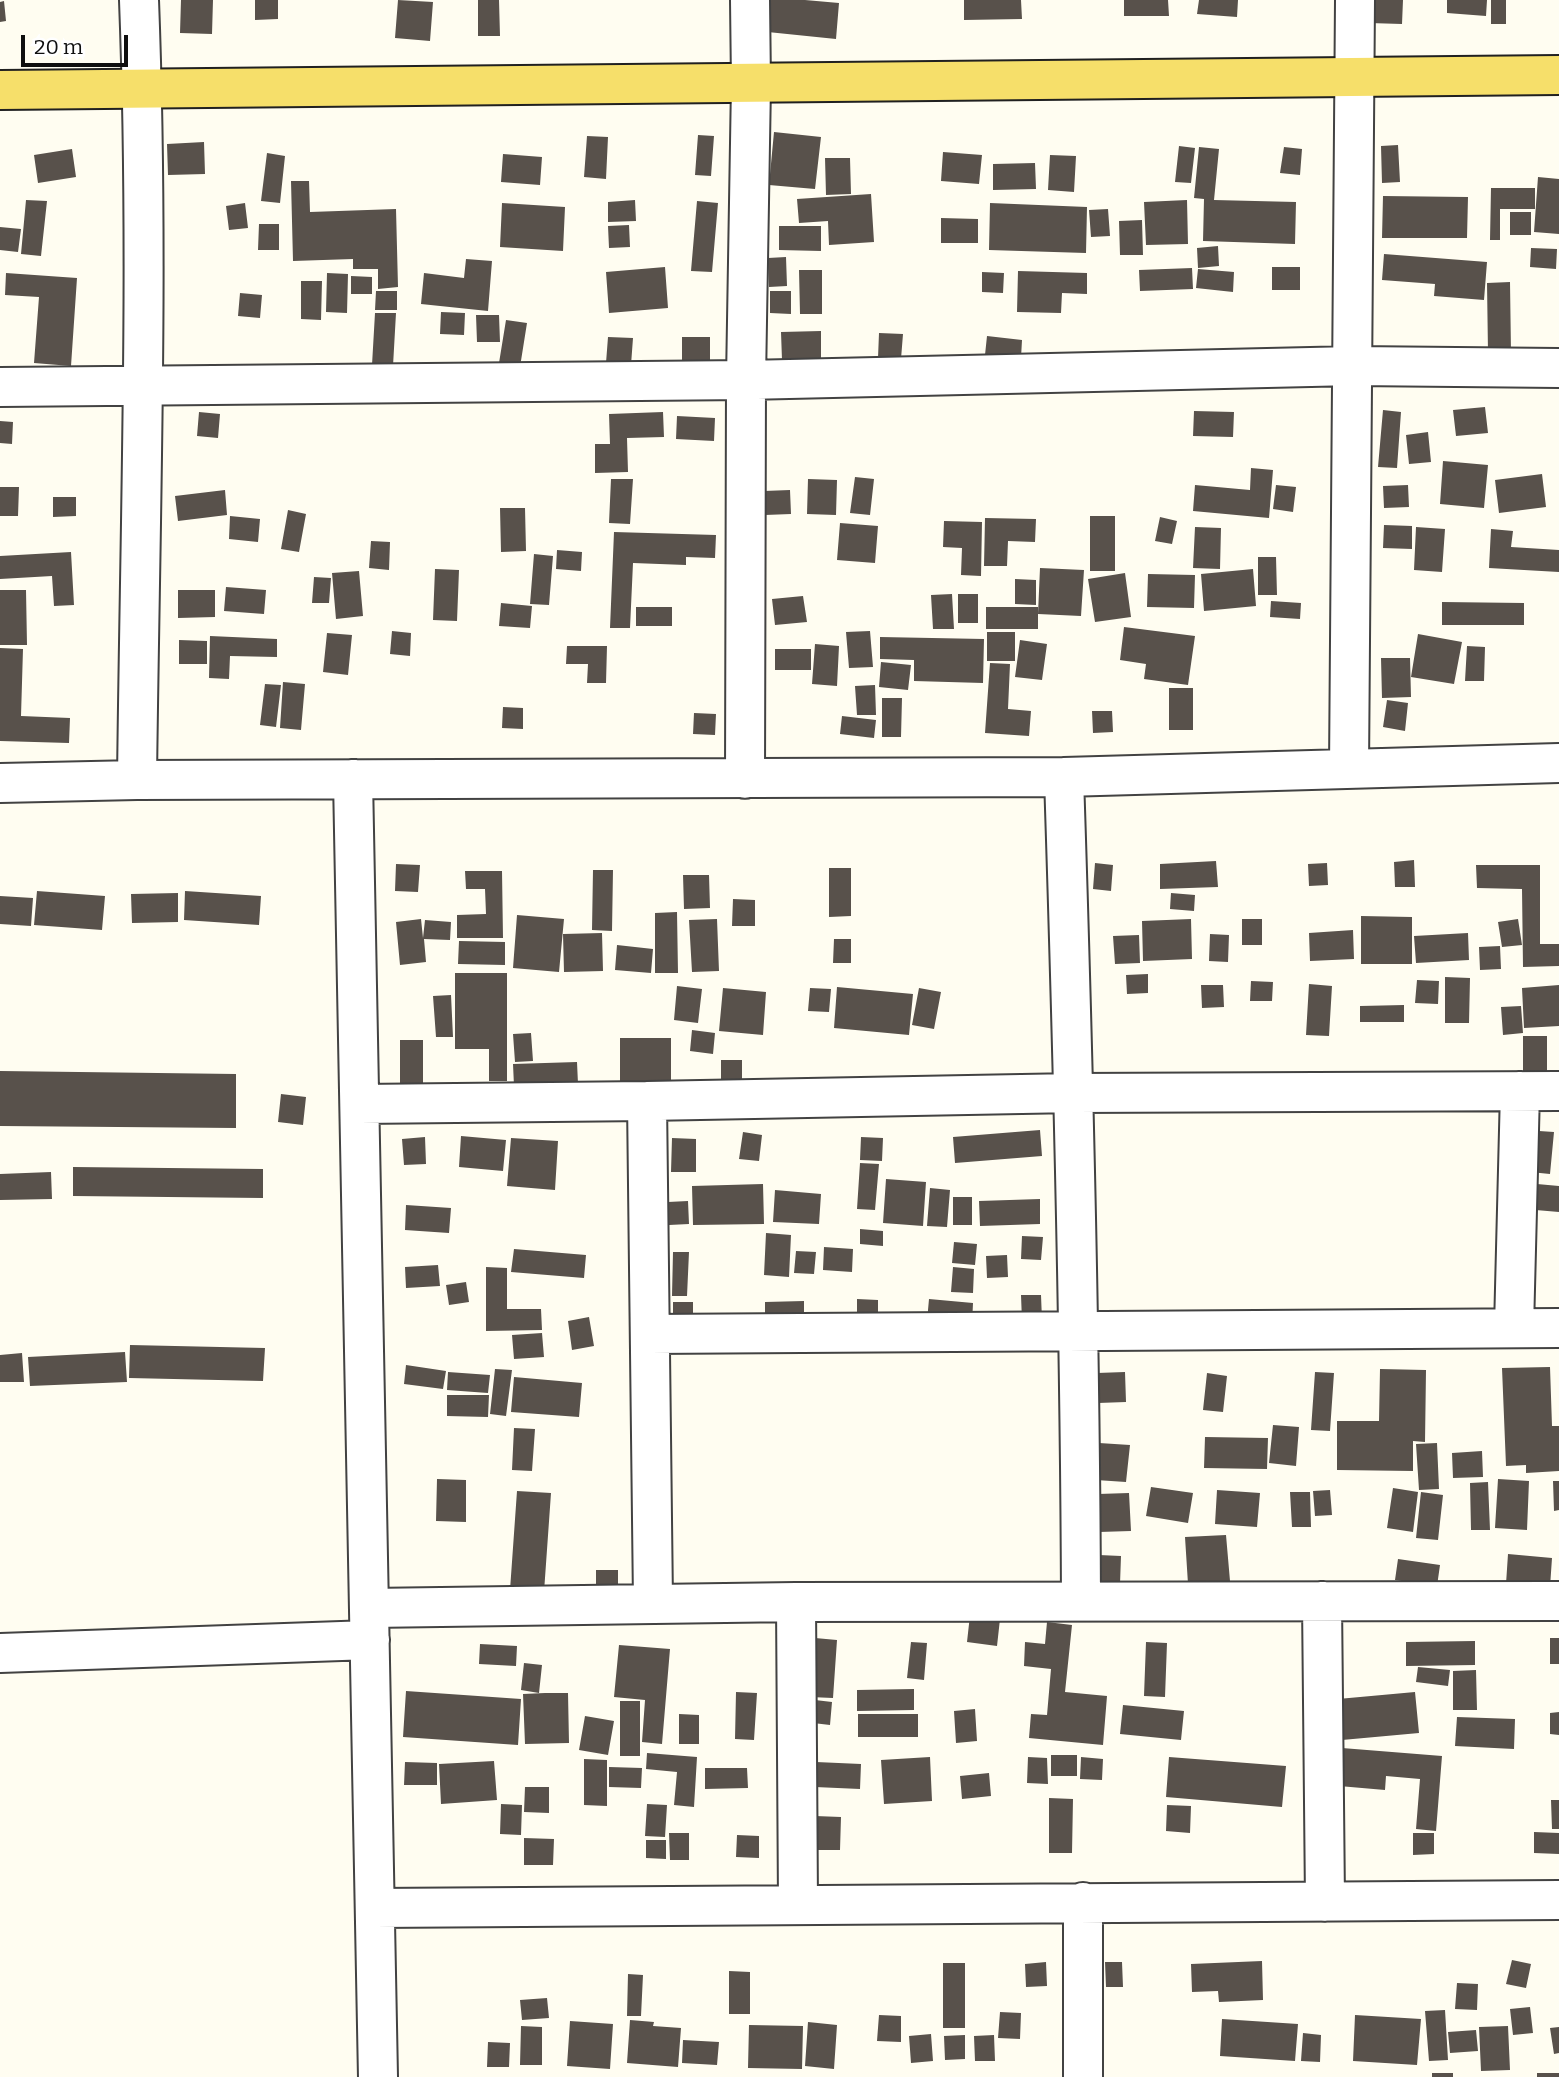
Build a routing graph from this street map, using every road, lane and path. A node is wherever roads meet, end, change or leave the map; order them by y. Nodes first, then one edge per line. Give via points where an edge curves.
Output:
1 (139, 0) edge
2 (750, 0) edge
3 (1355, 0) edge
4 (1559, 75) edge
5 (1355, 77) junction
6 (751, 84) junction
7 (0, 90) edge
8 (143, 90) junction
9 (1354, 366) junction
10 (1559, 368) edge
11 (746, 380) junction
12 (142, 386) junction
13 (0, 387) edge
14 (1559, 763) edge
15 (1349, 769) junction
16 (1064, 777) junction
17 (353, 779) junction
18 (745, 779) junction
19 (137, 780) junction
20 (0, 783) edge
21 (1520, 1091) junction
22 (1559, 1091) edge
23 (1075, 1093) junction
24 (647, 1101) junction
25 (360, 1104) junction
26 (1514, 1328) junction
27 (1559, 1328) edge
28 (1080, 1330) junction
29 (650, 1334) junction
30 (1081, 1601) junction
31 (1322, 1601) junction
32 (1559, 1601) edge
33 (653, 1602) junction
34 (796, 1602) junction
35 (370, 1624) junction
36 (0, 1653) edge
37 (1559, 1900) edge
38 (1083, 1902) junction
39 (1325, 1902) junction
40 (798, 1904) junction
41 (375, 1908) junction
42 (378, 2077) edge
43 (1083, 2077) edge

1 - 8 street
2 - 6 street
3 - 5 street
4 - 5 main road
5 - 6 main road
5 - 9 street
6 - 8 main road
6 - 11 street
7 - 8 main road
8 - 12 street
9 - 10 street
9 - 11 street
9 - 15 street
11 - 12 street
11 - 18 street
12 - 13 street
12 - 19 street
14 - 15 street
15 - 16 street
16 - 18 street
16 - 23 street
17 - 18 street
17 - 19 street
17 - 25 street
19 - 20 street
21 - 22 street
21 - 23 street
21 - 26 street
23 - 24 street
23 - 28 street
24 - 25 street
24 - 29 street
25 - 35 street
26 - 27 street
26 - 28 street
28 - 29 street
28 - 30 street
29 - 33 street
30 - 31 street
30 - 34 street
31 - 32 street
31 - 39 street
33 - 34 street
33 - 35 street
34 - 40 street
35 - 36 street
35 - 41 street
37 - 39 street
38 - 39 street
38 - 40 street
38 - 43 street
40 - 41 street
41 - 42 street

